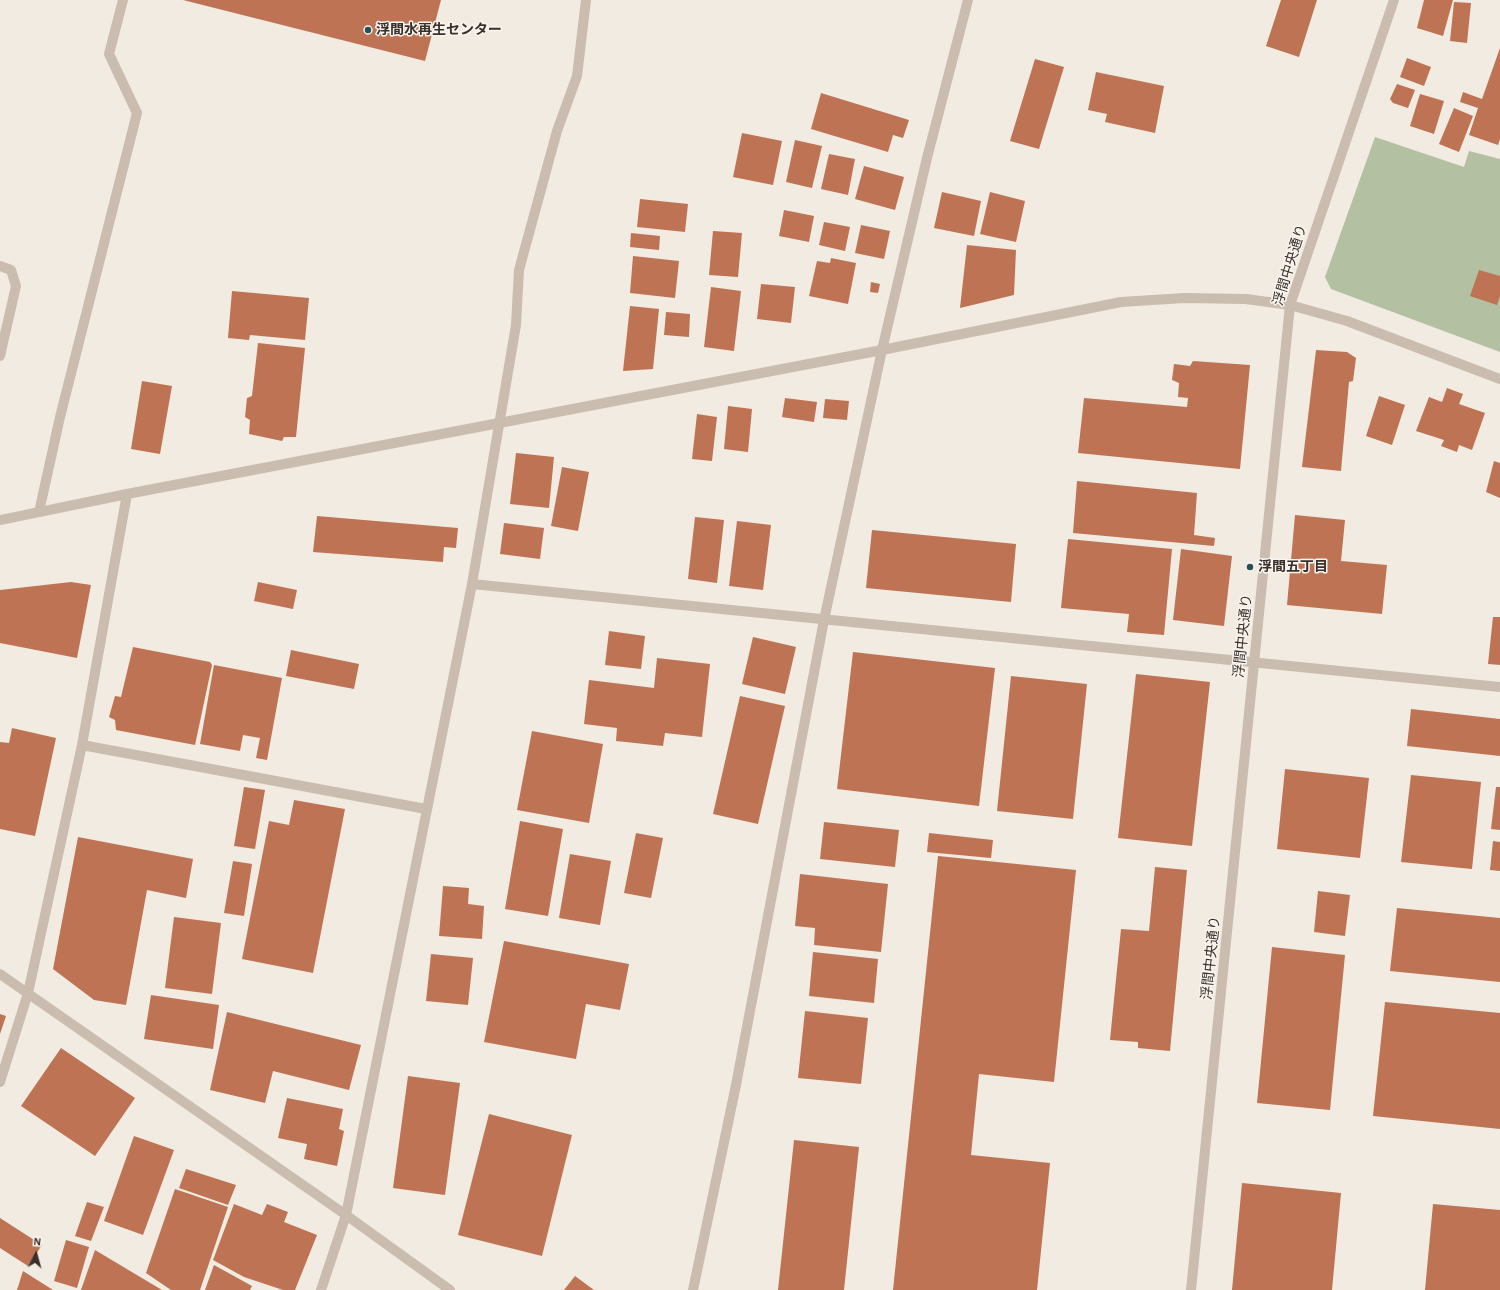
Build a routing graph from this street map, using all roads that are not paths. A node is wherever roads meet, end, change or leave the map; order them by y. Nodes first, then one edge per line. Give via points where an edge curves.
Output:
1 (123, 0) edge
2 (586, 0) edge
3 (968, 0) edge
4 (1394, 0) edge
5 (0, 266) edge
6 (1290, 305) junction
7 (882, 350) junction
8 (0, 356) edge
9 (1500, 379) edge
10 (499, 424) junction
11 (126, 494) junction
12 (39, 512) junction
13 (0, 520) edge
14 (472, 584) junction
15 (824, 620) junction
16 (1255, 663) junction
17 (1500, 687) edge
18 (82, 745) junction
19 (426, 809) junction
20 (0, 974) edge
21 (28, 993) junction
22 (0, 1082) edge
23 (346, 1215) junction
24 (321, 1290) edge
25 (450, 1290) edge
26 (693, 1290) edge
27 (1191, 1290) edge

1 - 12 street via 109,54 137,113 60,417
2 - 10 street via 577,76 557,131 519,270 516,325
3 - 7 street via 927,158
4 - 6 street, 浮間中央通り
5 - 8 street via 11,270 16,286
6 - 7 street via 1246,299 1184,298 1121,302
6 - 9 street via 1347,321
6 - 16 street, 浮間中央通り
7 - 10 street
7 - 15 street
10 - 11 street
10 - 14 street
11 - 12 street
11 - 18 street
12 - 13 street
14 - 15 street
14 - 19 street
15 - 16 street
15 - 26 street via 736,1085
16 - 17 street
16 - 27 street, 浮間中央通り
18 - 19 street
18 - 21 street
19 - 23 street
20 - 21 street
21 - 22 street
21 - 23 street
23 - 24 street
23 - 25 street

